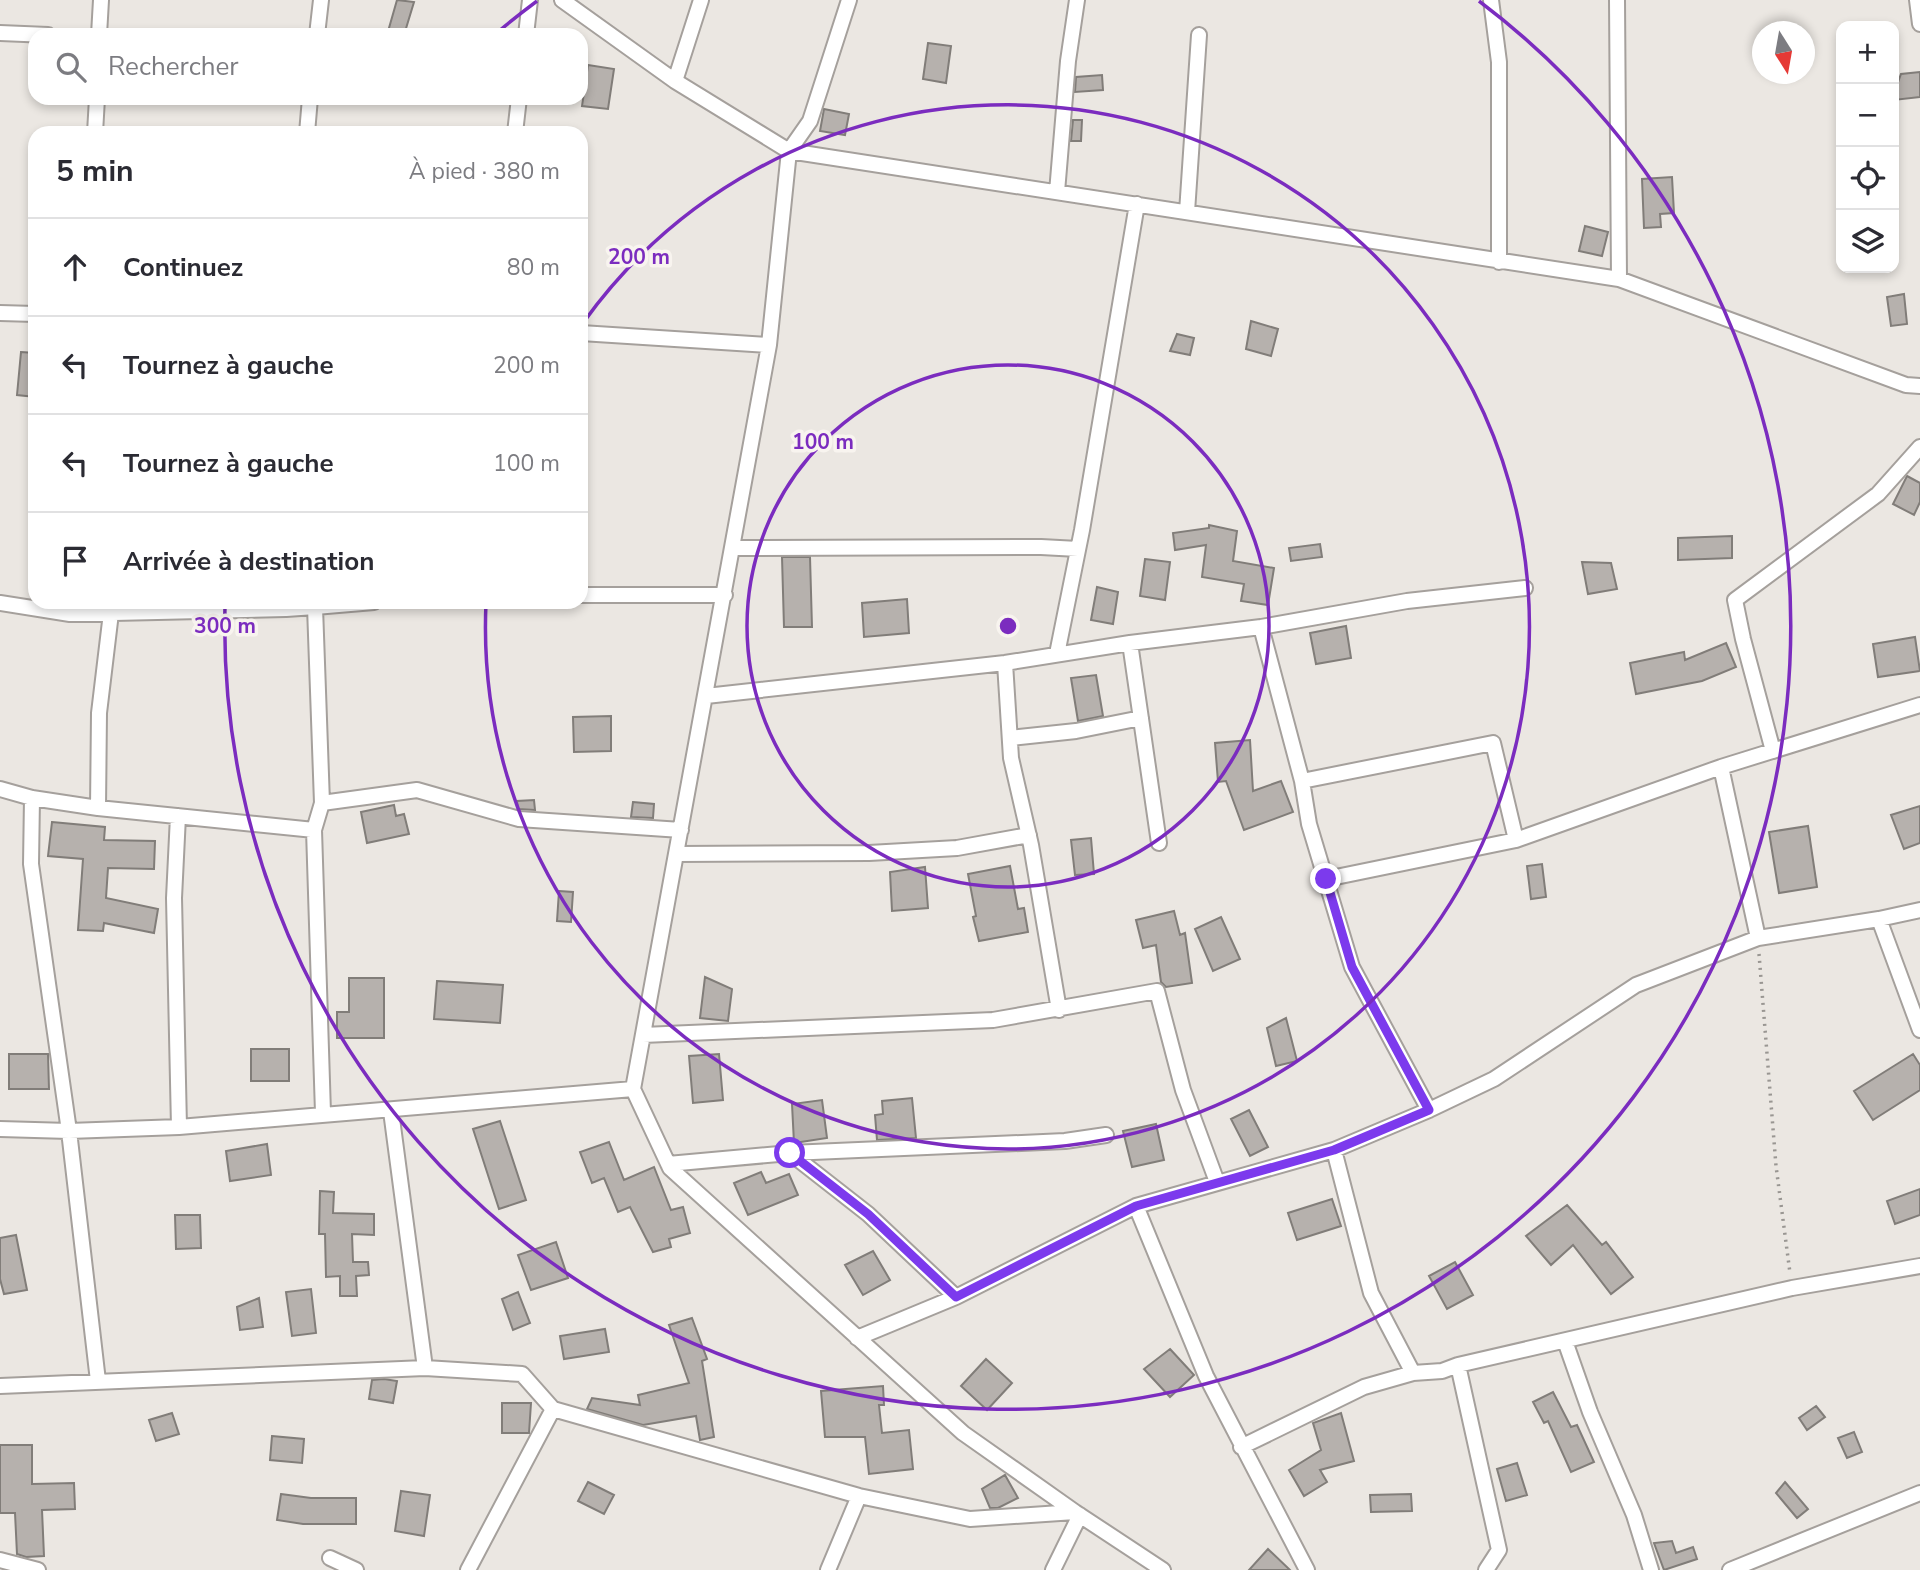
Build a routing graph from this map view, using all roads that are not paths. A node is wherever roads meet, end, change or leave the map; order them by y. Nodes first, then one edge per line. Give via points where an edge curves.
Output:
1 (101, 0) edge
2 (321, 0) edge
3 (530, 0) edge
4 (562, 0) edge
5 (701, 0) edge
6 (849, 0) edge
7 (1077, 0) edge
8 (1491, 0) edge
9 (1617, 0) edge
10 (1917, 0) edge
11 (1920, 24) edge
12 (99, 28) edge
13 (318, 28) edge
14 (527, 28) edge
15 (0, 33) edge
16 (28, 34) edge
17 (1199, 35) dead end
18 (675, 81) junction
19 (97, 105) edge
20 (309, 105) edge
21 (518, 105) edge
22 (95, 126) edge
23 (308, 126) edge
24 (516, 126) edge
25 (789, 151) junction
26 (1057, 192) junction
27 (1137, 204) junction
28 (1187, 212) junction
29 (1499, 262) junction
30 (1619, 279) junction
31 (0, 313) edge
32 (28, 314) edge
33 (588, 333) edge
34 (769, 345) junction
35 (1920, 386) edge
36 (1920, 447) edge
37 (733, 548) junction
38 (1078, 549) junction
39 (1525, 588) dead end
40 (588, 594) edge
41 (724, 595) junction
42 (0, 603) edge
43 (28, 605) edge
44 (78, 609) edge
45 (208, 609) edge
46 (315, 609) edge
47 (111, 613) junction
48 (1261, 627) junction
49 (1130, 643) junction
50 (1057, 654) junction
51 (1005, 663) junction
52 (706, 696) junction
53 (1920, 705) edge
54 (1141, 718) junction
55 (1010, 738) junction
56 (1773, 751) junction
57 (1721, 767) junction
58 (1302, 781) junction
59 (0, 789) edge
60 (32, 798) junction
61 (322, 803) junction
62 (98, 808) junction
63 (178, 816) junction
64 (314, 830) junction
65 (681, 830) junction
66 (1029, 835) junction
67 (1516, 840) junction
68 (1159, 843) dead end
69 (677, 854) junction
70 (1326, 879) junction
71 (1920, 910) edge
72 (1879, 919) junction
73 (1758, 938) junction
74 (1059, 1010) junction
75 (1920, 1030) edge
76 (643, 1035) junction
77 (633, 1089) junction
78 (1429, 1110) junction
79 (391, 1111) junction
80 (323, 1113) junction
81 (179, 1127) junction
82 (0, 1129) edge
83 (69, 1132) junction
84 (1107, 1135) dead end
85 (1334, 1150) junction
86 (790, 1153) junction
87 (668, 1164) junction
88 (1217, 1182) junction
89 (1136, 1206) junction
90 (1920, 1266) edge
91 (956, 1297) junction
92 (858, 1338) junction
93 (1565, 1340) junction
94 (1458, 1365) junction
95 (425, 1368) junction
96 (1413, 1373) junction
97 (98, 1381) junction
98 (0, 1386) edge
99 (553, 1409) junction
100 (1241, 1447) junction
101 (1920, 1493) edge
102 (859, 1496) junction
103 (1077, 1513) junction
104 (330, 1558) dead end
105 (0, 1560) edge
106 (38, 1570) edge
107 (356, 1570) edge
108 (468, 1570) edge
109 (828, 1570) edge
110 (1053, 1570) edge
111 (1163, 1570) edge
112 (1307, 1570) edge
113 (1486, 1570) edge
114 (1651, 1570) edge
115 (1730, 1570) edge

1 - 12 street
2 - 13 street
3 - 14 street
4 - 18 street
5 - 18 street
6 - 25 street via 810,121
7 - 26 street
8 - 29 street via 1499,62
9 - 30 street
10 - 11 street
15 - 16 street
17 - 28 street
18 - 25 street
19 - 22 street
20 - 23 street
21 - 24 street
25 - 26 street
25 - 34 street
26 - 27 street
27 - 28 street
27 - 38 street
28 - 29 street
29 - 30 street
30 - 35 street via 1906,385
31 - 32 street
33 - 34 street
34 - 37 street
36 - 56 street via 1878,494 1735,600
37 - 38 street
37 - 41 street
38 - 50 street
39 - 48 street via 1408,601
40 - 41 street
41 - 52 street
42 - 43 street
44 - 47 street
45 - 47 street
46 - 61 street
47 - 62 street via 99,713
48 - 49 street
48 - 58 street
49 - 50 street
49 - 54 street
50 - 51 street
51 - 52 street
51 - 55 street
52 - 65 street
53 - 56 street
54 - 55 street
54 - 68 street
55 - 66 street
56 - 57 street
57 - 67 street
57 - 73 street
58 - 67 street via 1493,743
58 - 70 street
59 - 60 street
60 - 62 street
60 - 83 street via 31,864
61 - 64 street
61 - 65 street via 417,790 519,819
62 - 63 street
63 - 64 street
63 - 81 street via 174,898
64 - 80 street
65 - 69 street
66 - 69 street via 957,848 869,853
66 - 74 street
67 - 70 street
69 - 76 street
70 - 78 street via 1352,967
71 - 72 street
72 - 73 street
72 - 75 street
73 - 78 street via 1636,985 1494,1079
74 - 76 street via 993,1020
74 - 88 street via 1157,991 1183,1090
76 - 77 street
77 - 79 street
77 - 87 street
78 - 85 street
79 - 80 street
79 - 95 street
80 - 81 street
81 - 83 street
82 - 83 street
83 - 97 street
84 - 86 street via 1065,1141
85 - 88 street
85 - 96 street via 1371,1293
86 - 87 street
86 - 91 street via 868,1214
87 - 92 street
88 - 89 street
89 - 91 street
89 - 100 street via 1206,1376
90 - 93 street via 1792,1289
91 - 92 street
92 - 103 street via 963,1433
93 - 94 street
93 - 114 street
94 - 96 street
94 - 113 street via 1499,1550
95 - 97 street
95 - 99 street via 522,1374
96 - 100 street via 1364,1387
97 - 98 street
99 - 102 street
99 - 108 street
100 - 112 street
101 - 115 street
102 - 103 street via 970,1519
102 - 109 street
103 - 110 street
103 - 111 street
104 - 107 street
105 - 106 street

